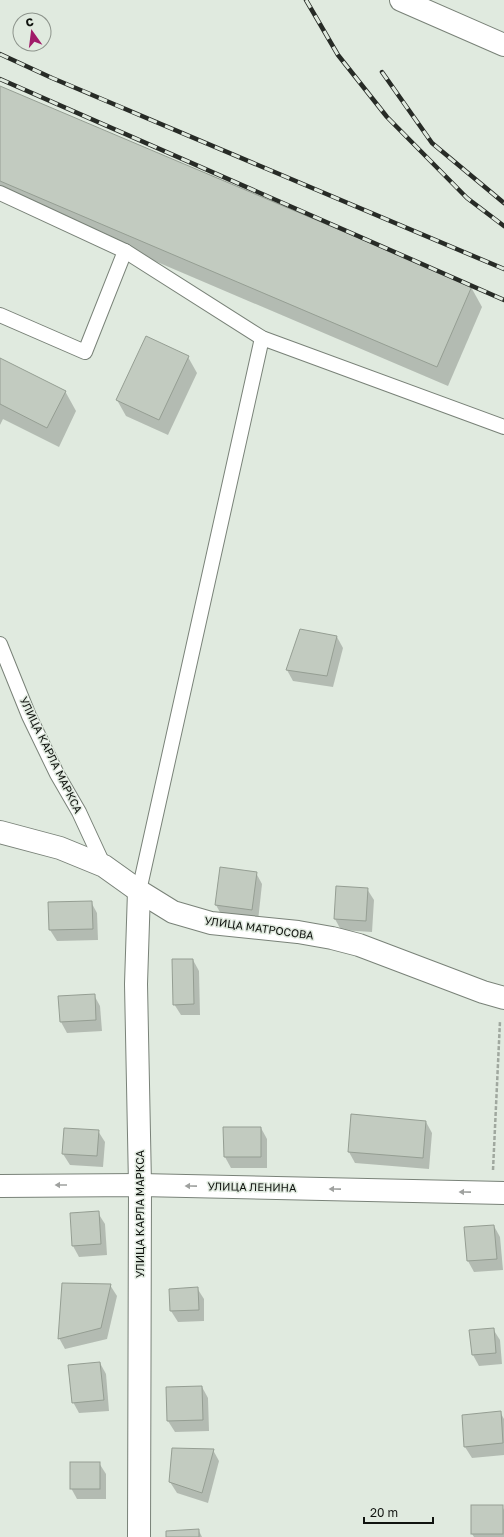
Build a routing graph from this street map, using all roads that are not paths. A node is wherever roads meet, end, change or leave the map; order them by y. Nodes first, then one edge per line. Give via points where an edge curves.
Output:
1 (400, 0) edge
2 (504, 45) edge
3 (0, 193) edge
4 (125, 251) junction
5 (0, 316) edge
6 (262, 338) junction
7 (504, 427) edge
8 (0, 644) edge
9 (0, 832) edge
10 (104, 866) junction
11 (139, 891) junction
12 (503, 998) edge
13 (140, 1185) junction
14 (0, 1186) edge
15 (498, 1192) edge
16 (139, 1537) edge

1 - 2 street
3 - 4 lane
4 - 5 lane via 85,352
4 - 6 lane
6 - 7 lane
6 - 11 lane
8 - 10 lane, УЛИЦА КАРЛА МАРКСА via 29,716
9 - 10 street, УЛИЦА МАТРОСОВА via 60,848
10 - 11 street, УЛИЦА МАТРОСОВА
11 - 12 street, УЛИЦА МАТРОСОВА via 172,912 211,923 298,932 338,940
11 - 13 street, УЛИЦА КАРЛА МАРКСА via 136,984
13 -> 14 street, УЛИЦА ЛЕНИНА
15 -> 13 street, УЛИЦА ЛЕНИНА
13 - 16 street, УЛИЦА КАРЛА МАРКСА

